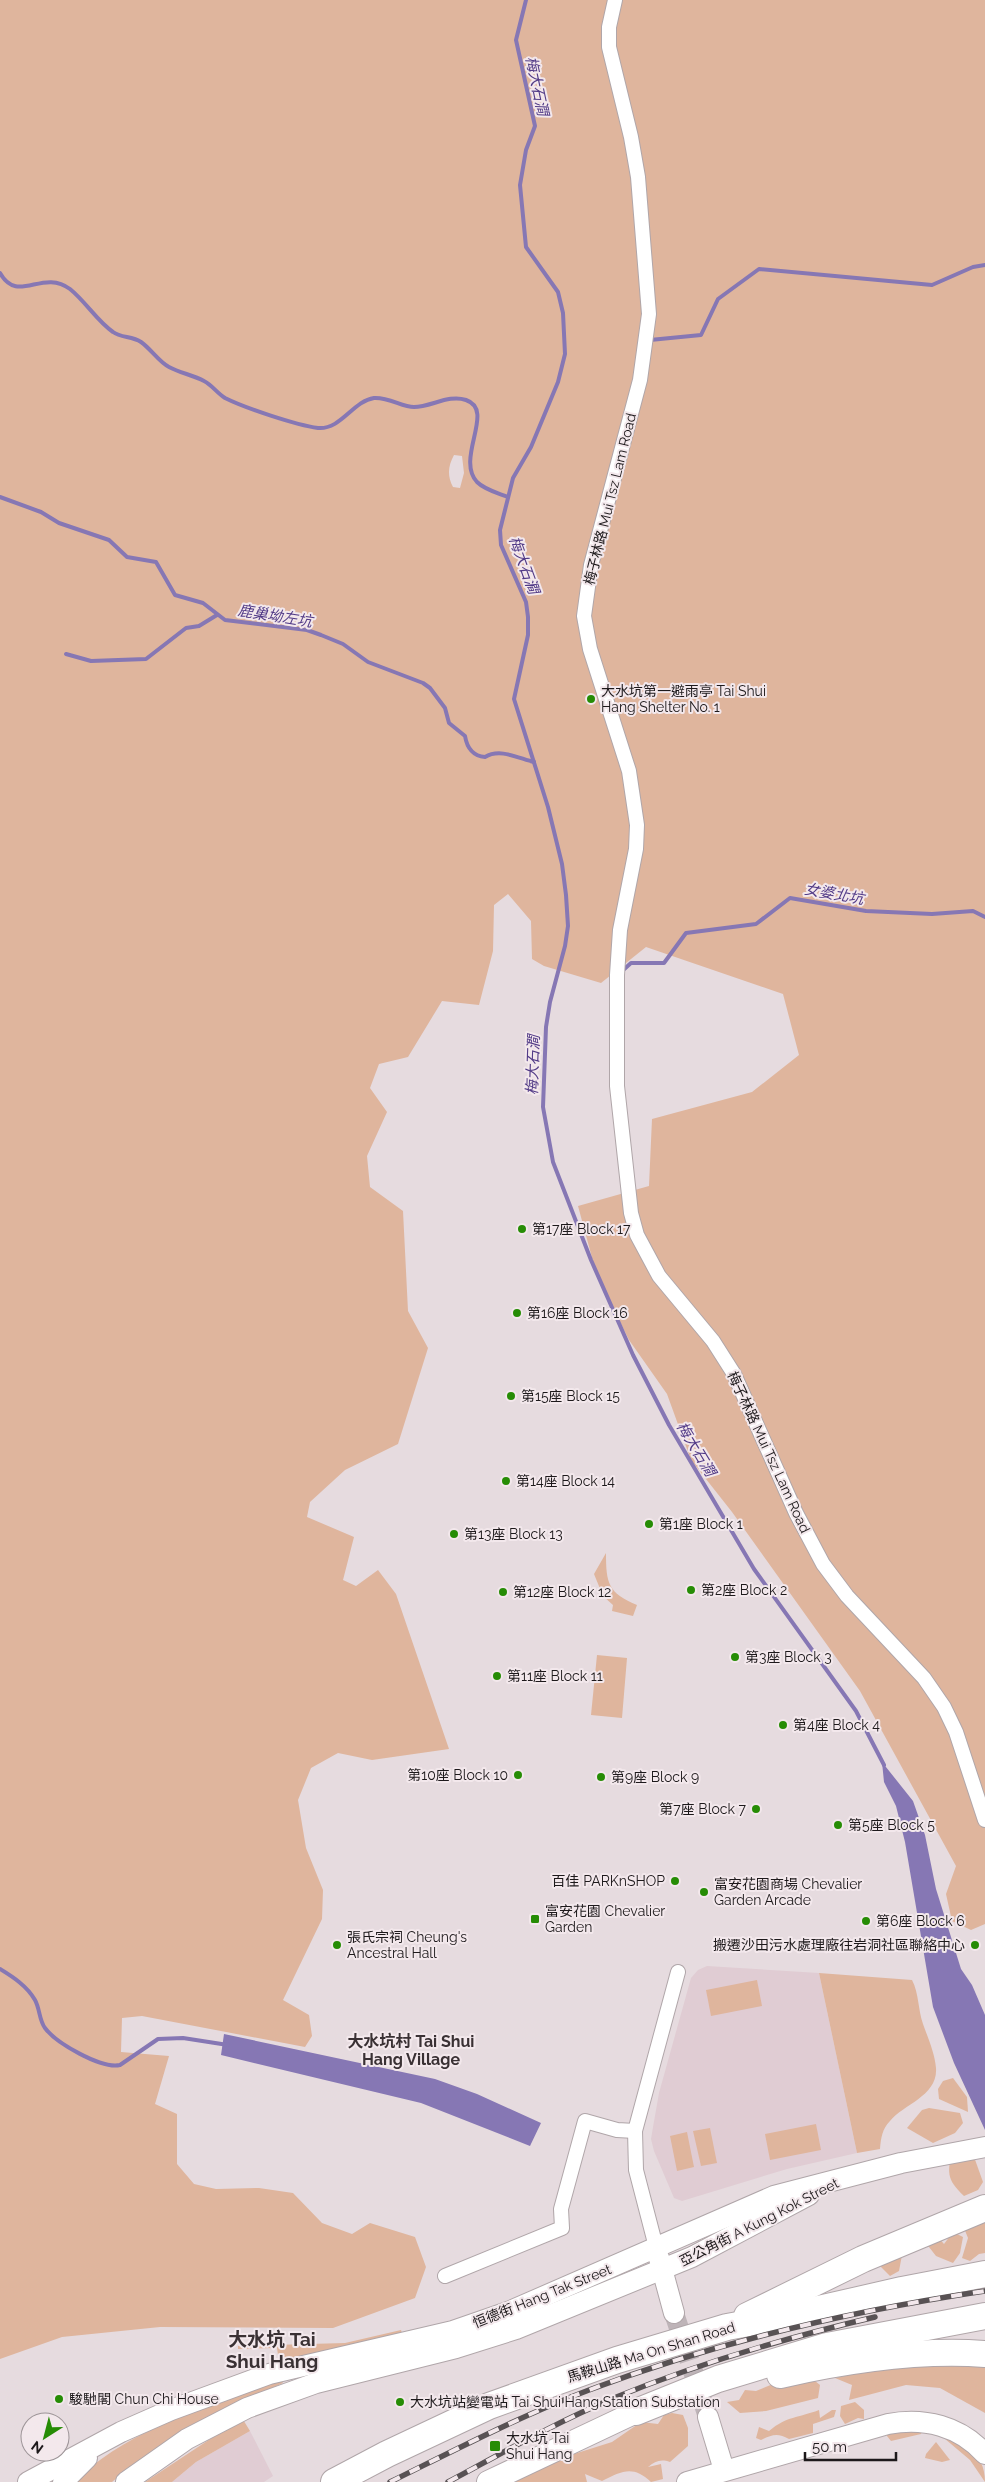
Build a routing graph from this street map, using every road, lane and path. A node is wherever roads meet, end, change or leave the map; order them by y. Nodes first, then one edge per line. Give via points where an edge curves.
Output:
1 (615, 0) edge
2 (985, 1820) edge
3 (678, 1972) dead end
4 (635, 2131) junction
5 (985, 2146) edge
6 (857, 2175) junction
7 (985, 2208) edge
8 (656, 2247) junction
9 (663, 2270) junction
10 (985, 2274) edge
11 (445, 2276) dead end
12 (674, 2314) tunnel mouth
13 (985, 2316) edge
14 (727, 2327) junction
15 (973, 2353) edge
16 (340, 2366) junction
17 (636, 2412) junction
18 (708, 2417) tunnel mouth
19 (112, 2438) junction
20 (985, 2454) edge
21 (724, 2470) junction
22 (28, 2482) edge
23 (63, 2482) edge
24 (126, 2482) edge
25 (334, 2482) edge
26 (488, 2482) edge
27 (687, 2482) edge

1 - 2 street, 梅子林路 Mui Tsz Lam Road via 610,22 610,47 638,177 649,314 640,380 591,565 584,616 590,649 629,772 637,825 636,849 620,930 617,975 617,1086 631,1213 637,1235 659,1276 716,1346 734,1374 796,1513 823,1564 847,1596 924,1678 941,1702 956,1732
3 - 4 street
4 - 8 street via 636,2170
4 - 11 street via 617,2130 585,2121 561,2209 562,2228
5 - 6 main road, 亞公角街 A Kung Kok Street
6 - 8 main road, 亞公角街 A Kung Kok Street via 774,2196
6 - 9 main road, 亞公角街 A Kung Kok Street via 808,2196
7 - 14 highway via 791,2293
8 - 9 main road
8 - 16 main road, 恒德街 Hang Tak Street via 527,2305
9 - 12 main road
9 - 16 main road, 恒德街 Hang Tak Street via 487,2339
10 - 14 highway, 馬鞍山路 Ma On Shan Road
13 - 17 highway via 827,2346 727,2376
14 - 25 highway, 馬鞍山路 Ma On Shan Road via 617,2360 489,2406
15 - 17 highway via 883,2357 820,2367 738,2385 659,2411
16 - 19 main road via 300,2365 246,2382 171,2410
16 - 24 main road via 187,2439
17 - 26 main road
18 - 21 main road
19 - 22 main road
19 - 23 main road
20 - 21 main road via 952,2430 910,2421 888,2424
21 - 27 main road

